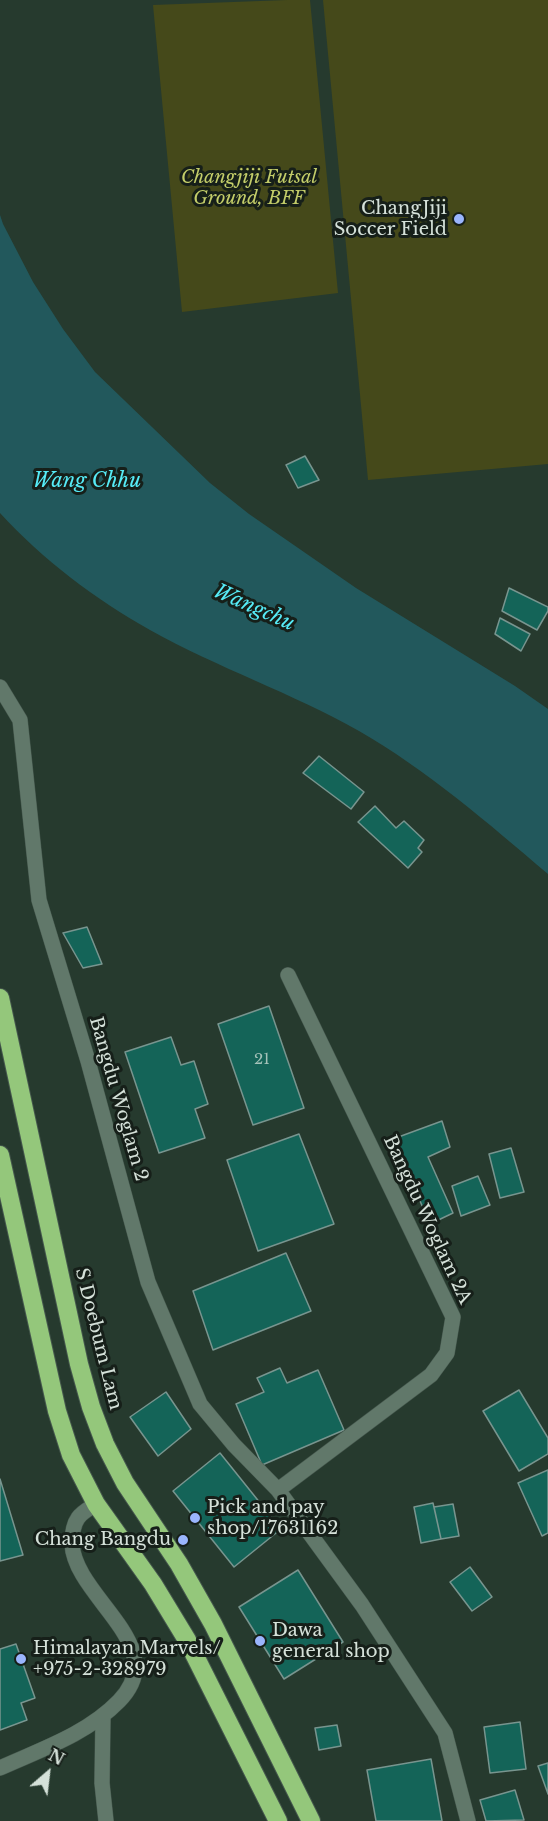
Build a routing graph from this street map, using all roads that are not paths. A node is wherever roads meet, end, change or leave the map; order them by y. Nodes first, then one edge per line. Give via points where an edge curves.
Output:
1 (0, 687) edge
2 (288, 975) dead end
3 (0, 998) edge
4 (0, 1155) edge
5 (278, 1490) junction
6 (96, 1503) junction
7 (103, 1716) junction
8 (0, 1768) edge
9 (106, 1821) edge
10 (278, 1821) edge
11 (311, 1821) edge
12 (468, 1821) edge

1 - 5 street, Bangdu Woglam 2 via 20,720 39,900 148,1282 200,1404
2 - 5 street, Bangdu Woglam 2A via 453,1317 447,1353 431,1375
3 - 11 highway, S Doebum Lam via 79,1364 94,1416 125,1483 213,1624
4 - 6 highway via 57,1411 71,1455
5 - 12 street, Bangdu Woglam 2 via 362,1605 445,1733
6 - 7 street via 74,1525 73,1553 80,1573 121,1628 137,1662 127,1690
6 - 10 highway via 187,1640
7 - 8 street via 75,1734
7 - 9 street

